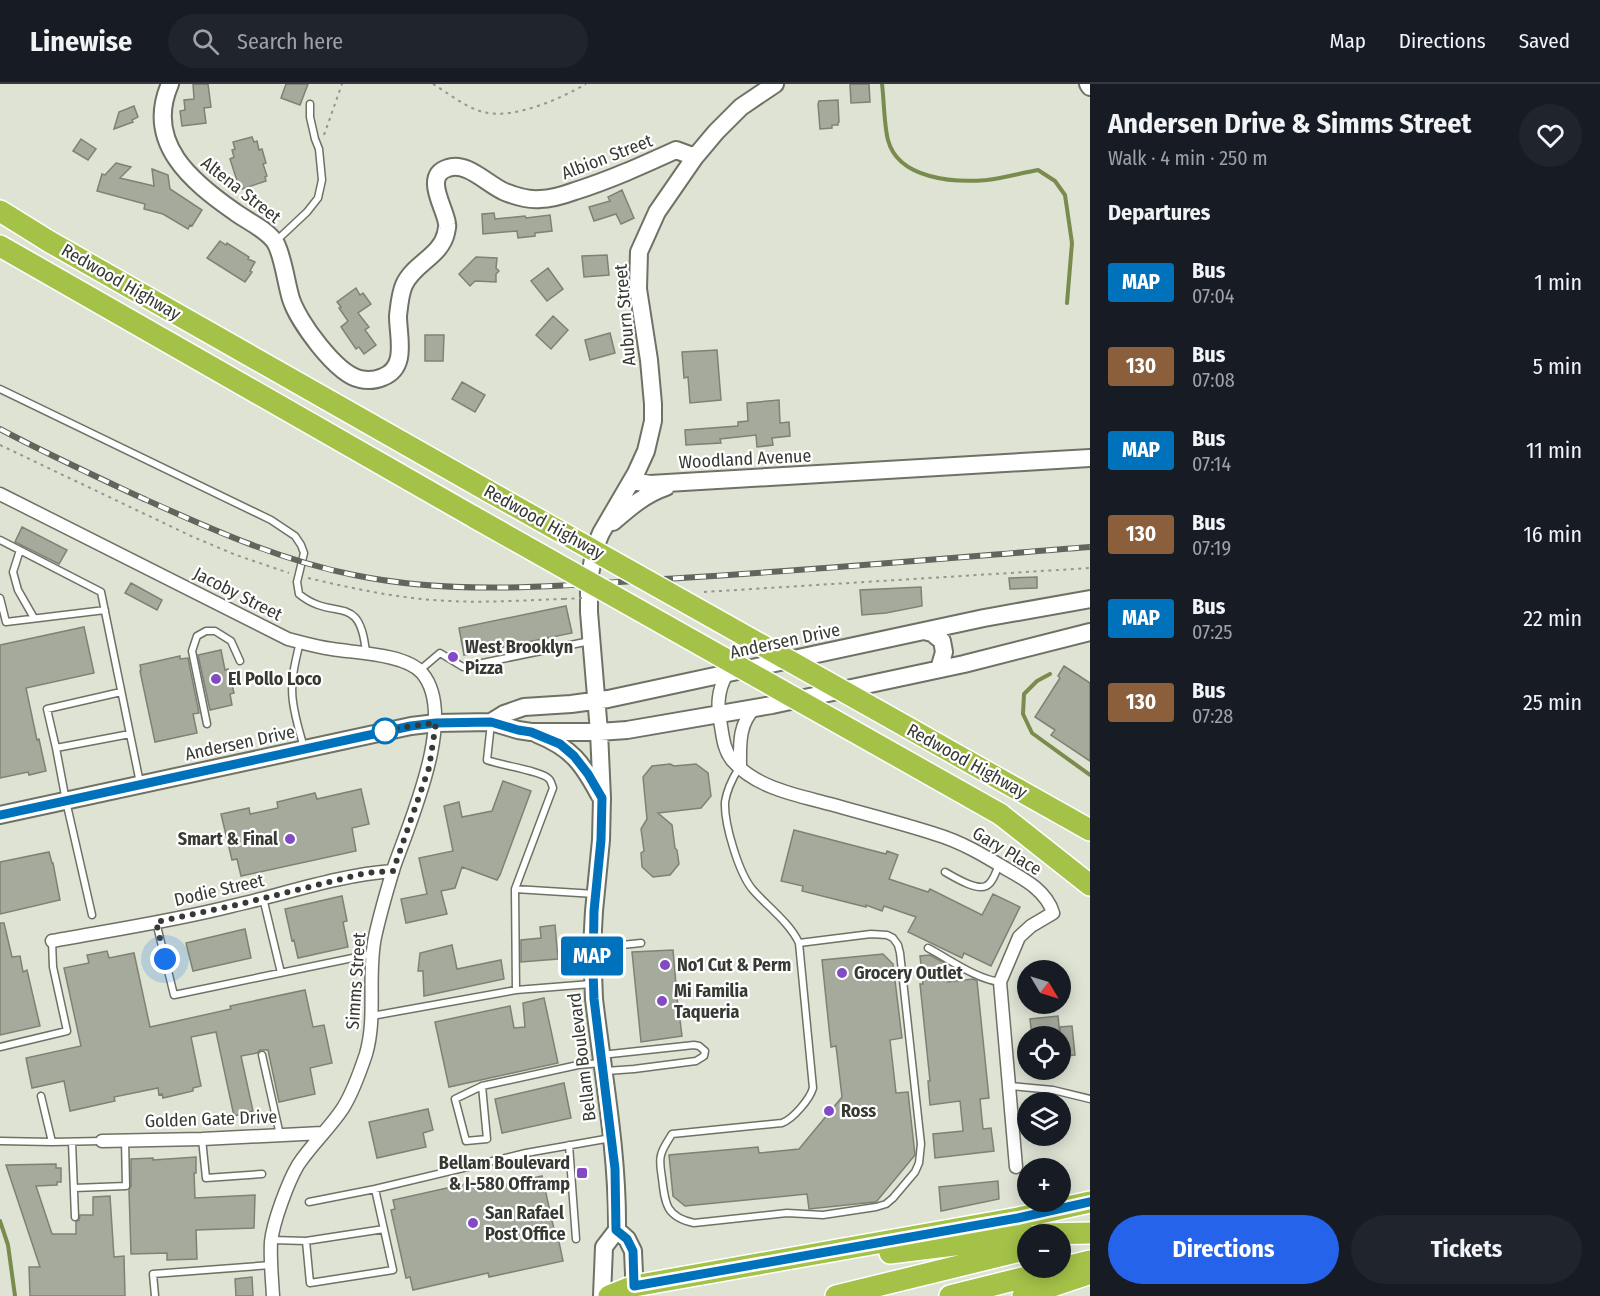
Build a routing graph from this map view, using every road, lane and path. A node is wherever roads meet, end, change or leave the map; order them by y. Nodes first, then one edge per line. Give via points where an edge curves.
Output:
1 (170, 84) edge
2 (342, 84) edge
3 (433, 84) edge
4 (586, 84) edge
5 (775, 84) edge
6 (310, 104) dead end
7 (319, 149) junction
8 (695, 157) junction
9 (0, 210) edge
10 (275, 242) junction
11 (0, 246) edge
12 (356, 378) joint
13 (0, 389) edge
14 (0, 445) edge
15 (1090, 458) edge
16 (632, 481) junction
17 (682, 482) junction
18 (0, 494) edge
19 (601, 533) junction
20 (0, 540) edge
21 (20, 550) junction
22 (1090, 568) edge
23 (298, 576) junction
24 (705, 592) dead end
25 (0, 598) edge
26 (564, 599) dead end
27 (1090, 599) edge
28 (105, 610) junction
29 (34, 618) junction
30 (924, 631) junction
31 (1090, 632) edge
32 (591, 641) junction
33 (300, 642) junction
34 (366, 654) junction
35 (240, 661) dead end
36 (939, 669) junction
37 (420, 670) junction
38 (727, 674) junction
39 (121, 692) junction
40 (596, 701) junction
41 (755, 708) junction
42 (719, 714) junction
43 (491, 722) junction
44 (436, 723) junction
45 (207, 724) dead end
46 (531, 732) junction
47 (599, 732) junction
48 (130, 734) junction
49 (56, 748) junction
50 (304, 749) junction
51 (740, 767) junction
52 (140, 784) junction
53 (602, 798) junction
54 (66, 801) junction
55 (1000, 814) junction
56 (0, 815) edge
57 (1090, 830) edge
58 (1000, 865) junction
59 (1090, 865) edge
60 (393, 871) junction
61 (945, 872) dead end
62 (1090, 885) edge
63 (515, 889) junction
64 (596, 894) junction
65 (263, 898) junction
66 (92, 915) dead end
67 (156, 922) junction
68 (52, 941) joint
69 (640, 943) dead end
70 (799, 943) junction
71 (592, 948) junction
72 (928, 948) dead end
73 (372, 954) junction
74 (281, 973) junction
75 (1000, 982) junction
76 (593, 984) junction
77 (516, 990) junction
78 (372, 1016) junction
79 (0, 1047) edge
80 (262, 1055) dead end
81 (602, 1063) junction
82 (482, 1086) junction
83 (1009, 1086) junction
84 (41, 1096) dead end
85 (1090, 1099) edge
86 (322, 1133) junction
87 (280, 1135) junction
88 (611, 1138) junction
89 (125, 1139) junction
90 (202, 1139) junction
91 (102, 1141) joint
92 (0, 1142) edge
93 (52, 1142) junction
94 (72, 1142) junction
95 (569, 1145) junction
96 (1016, 1167) dead end
97 (262, 1174) dead end
98 (74, 1188) junction
99 (375, 1189) junction
100 (309, 1202) dead end
101 (1090, 1202) edge
102 (75, 1217) dead end
103 (384, 1230) junction
104 (616, 1230) junction
105 (1071, 1233) edge
106 (1090, 1233) edge
107 (1017, 1237) edge
108 (1071, 1238) edge
109 (576, 1239) dead end
110 (271, 1240) junction
111 (306, 1241) junction
112 (1017, 1252) edge
113 (799, 1257) junction
114 (1090, 1261) edge
115 (271, 1265) junction
116 (1090, 1272) edge
117 (634, 1291) edge
118 (155, 1296) edge
119 (273, 1296) edge
120 (602, 1296) edge
121 (609, 1296) edge
122 (836, 1296) edge
123 (950, 1296) edge
124 (1023, 1296) edge

1 - 10 main road, Altena Street via 162,106 170,149 198,185
2 - 7 path
3 - 4 path via 476,109 500,113 544,103
5 - 8 main road, Auburn Street via 741,107
6 - 7 lane
7 - 10 lane via 322,180 318,198
8 - 12 main road, Albion Street via 676,150 603,183 540,200 503,192 461,167 447,168 435,184 448,225 446,234 443,243 411,273 404,285 398,316 398,360 385,376
8 - 16 main road, Auburn Street via 657,212 639,252 638,289 653,421 646,451
9 - 57 highway, Redwood Highway, bridge via 50,242
10 - 12 main road, Altena Street via 291,301 302,322 326,353
11 - 55 highway, Redwood Highway, bridge
13 - 23 lane via 271,520 295,536 301,545 304,553
14 - 23 path via 191,536
15 - 17 main road, Woodland Avenue
16 - 17 main road, Woodland Avenue
16 - 19 main road
17 - 19 main road via 646,496
18 - 33 street, Jacoby Street
19 - 32 main road via 589,579
20 - 21 lane
21 - 28 lane via 101,592
21 - 29 lane via 13,572
22 - 24 path
23 - 26 path via 390,596 436,600
23 - 34 lane via 299,594 307,600 345,611 358,620
25 - 29 lane via 6,622
27 - 30 main road, Andersen Drive
28 - 29 lane
28 - 39 lane
30 - 36 main road via 942,641 944,652
30 - 38 main road, Andersen Drive
31 - 36 main road, Andersen Drive
32 - 37 lane via 463,667 440,653
32 - 40 main road
33 - 34 street, Jacoby Street
33 - 50 lane via 292,686
34 - 37 street, Jacoby Street via 396,658
35 - 45 lane via 231,641 214,631 197,636 192,651
36 - 41 main road, Andersen Drive
37 - 44 street via 432,695
38 - 40 main road, Andersen Drive
38 - 42 street, Gary Place via 720,688
39 - 48 lane
39 - 49 lane via 47,710
40 - 43 main road, Andersen Drive via 524,706
40 - 47 main road, Bellam Boulevard
41 - 42 main road, Andersen Drive
41 - 51 street via 743,726
42 - 47 main road, Andersen Drive
42 - 51 street, Gary Place via 725,747
43 - 44 main road, Andersen Drive
43 - 46 main road, Andersen Drive
43 - 63 lane via 487,760 542,774 549,777 553,788
44 - 50 main road, Andersen Drive
44 - 60 street, Simms Street via 429,768
46 - 47 main road, Andersen Drive
46 - 53 main road via 560,744 574,756
47 - 53 main road, Bellam Boulevard
48 - 49 lane
48 - 52 lane
49 - 54 lane
50 - 52 main road, Andersen Drive
51 - 58 street, Gary Place via 778,790 935,834
51 - 70 lane via 725,804 734,847 747,883
52 - 54 main road, Andersen Drive
53 - 64 main road, Bellam Boulevard
54 - 56 main road, Andersen Drive
54 - 66 lane
55 - 59 highway, Redwood Highway
55 - 62 highway
58 - 61 lane via 990,882 980,887
58 - 75 street, Gary Place via 1042,893 1053,913 1019,937
60 - 65 street, Dodie Street via 366,873
60 - 73 street, Simms Street
63 - 64 lane
63 - 77 lane
64 - 71 main road, Bellam Boulevard
65 - 67 street, Dodie Street
65 - 74 lane
67 - 68 street, Dodie Street
67 - 74 lane via 174,995
68 - 79 lane via 53,967 67,1031
69 - 71 lane
70 - 70 lane via 878,934 893,938 898,945 921,1144 915,1172 893,1198 876,1208 823,1215 787,1213 686,1221 670,1212 663,1189 661,1153 672,1134 782,1124 812,1093
71 - 76 main road, Bellam Boulevard
72 - 75 lane via 978,975
73 - 74 lane
73 - 78 street, Simms Street
75 - 83 street, Gary Place
76 - 77 lane
76 - 81 main road, Bellam Boulevard
77 - 78 lane
78 - 86 street, Simms Street via 370,1036 351,1094
80 - 87 lane
81 - 81 lane via 634,1069 696,1061 705,1051 694,1045
81 - 82 lane
81 - 88 main road, Bellam Boulevard
82 - 82 lane via 487,1139 466,1141 454,1099
83 - 85 lane via 1053,1090
83 - 96 street, Gary Place
84 - 93 lane
86 - 87 street, Golden Gate Drive
86 - 110 street, Simms Street via 289,1182
87 - 90 street, Golden Gate Drive
88 - 95 lane
88 - 104 main road, Bellam Boulevard
89 - 90 street, Golden Gate Drive
89 - 91 street, Golden Gate Drive
89 - 98 lane via 126,1186
90 - 97 lane via 206,1178
91 - 94 lane
92 - 93 lane
93 - 94 lane
94 - 98 lane
95 - 99 lane
95 - 109 lane
98 - 102 lane
99 - 100 lane
99 - 103 lane
101 - 113 highway
103 - 111 lane
103 - 111 lane via 393,1270 310,1283
104 - 117 main road via 633,1251
104 - 120 main road, Bellam Boulevard via 604,1246
105 - 106 highway
106 - 108 highway
107 - 113 highway via 878,1254
110 - 111 lane
110 - 115 street, Simms Street
112 - 122 highway
113 - 117 highway
114 - 123 highway
115 - 118 lane via 153,1274
115 - 119 street, Simms Street
116 - 124 highway
117 - 121 highway

